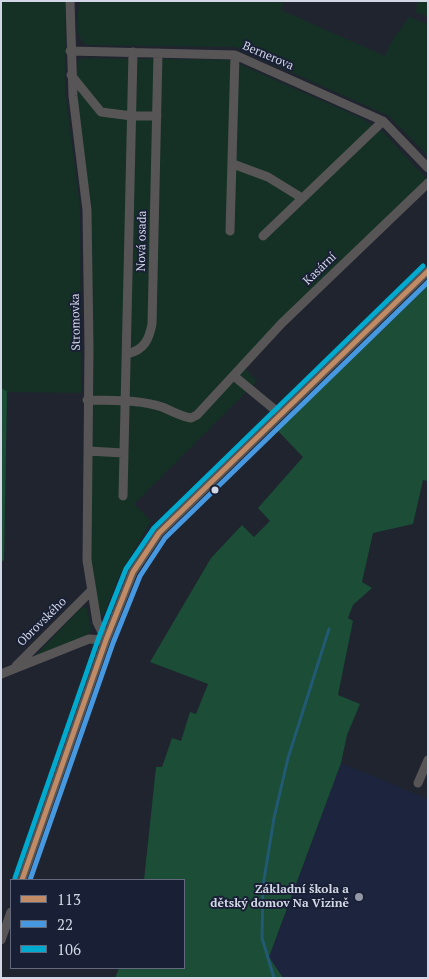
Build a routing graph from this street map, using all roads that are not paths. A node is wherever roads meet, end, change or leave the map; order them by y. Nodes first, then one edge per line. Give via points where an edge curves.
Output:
1 (70, 1) edge
2 (70, 51) junction
3 (134, 52) junction
4 (158, 53) junction
5 (235, 55) junction
6 (71, 75) junction
7 (132, 116) junction
8 (157, 116) junction
9 (382, 121) junction
10 (233, 164) junction
11 (428, 168) edge
12 (428, 183) edge
13 (302, 198) junction
14 (230, 231) dead end
15 (263, 236) dead end
16 (428, 271) edge
17 (127, 354) junction
18 (234, 376) junction
19 (87, 400) junction
20 (125, 401) junction
21 (280, 414) junction
22 (88, 451) junction
23 (124, 453) junction
24 (123, 496) dead end
25 (90, 592) junction
26 (106, 640) junction
27 (12, 670) junction
28 (1, 674) edge
29 (428, 760) edge
30 (418, 784) dead end
31 (22, 879) edge
32 (10, 915) edge
33 (1, 940) edge

1 - 2 street, Stromovka
2 - 3 street, Bernerova
2 - 6 street, Stromovka
3 - 4 street, Bernerova
3 - 7 street, Nová osada
4 - 5 street, Bernerova
4 - 8 street, Nová osada
5 - 9 street, Bernerova
5 - 10 street
6 - 7 street via 101,112
6 - 19 street, Stromovka via 87,210
7 - 8 street
7 - 17 street, Nová osada
8 - 17 street, Nová osada via 152,324 149,339 138,351
9 - 11 street, Bernerova
9 - 13 street
10 - 13 street via 268,177
10 - 14 street
12 - 18 street, Kasární via 282,323
13 - 15 street
16 - 21 street
17 - 20 street, Nová osada
18 - 20 street, Kasární via 191,418 162,407
18 - 21 street
19 - 20 street
19 - 22 street, Stromovka
20 - 23 street, Nová osada
21 - 26 street via 159,533 133,572
22 - 23 street
22 - 25 street, Stromovka via 86,521
23 - 24 street, Nová osada
25 - 26 street, Stromovka via 97,622
25 - 27 street, Obrovského
26 - 27 street, Obrovského via 89,639
26 - 31 street
27 - 28 street, Obrovského
29 - 30 street
32 - 33 street

